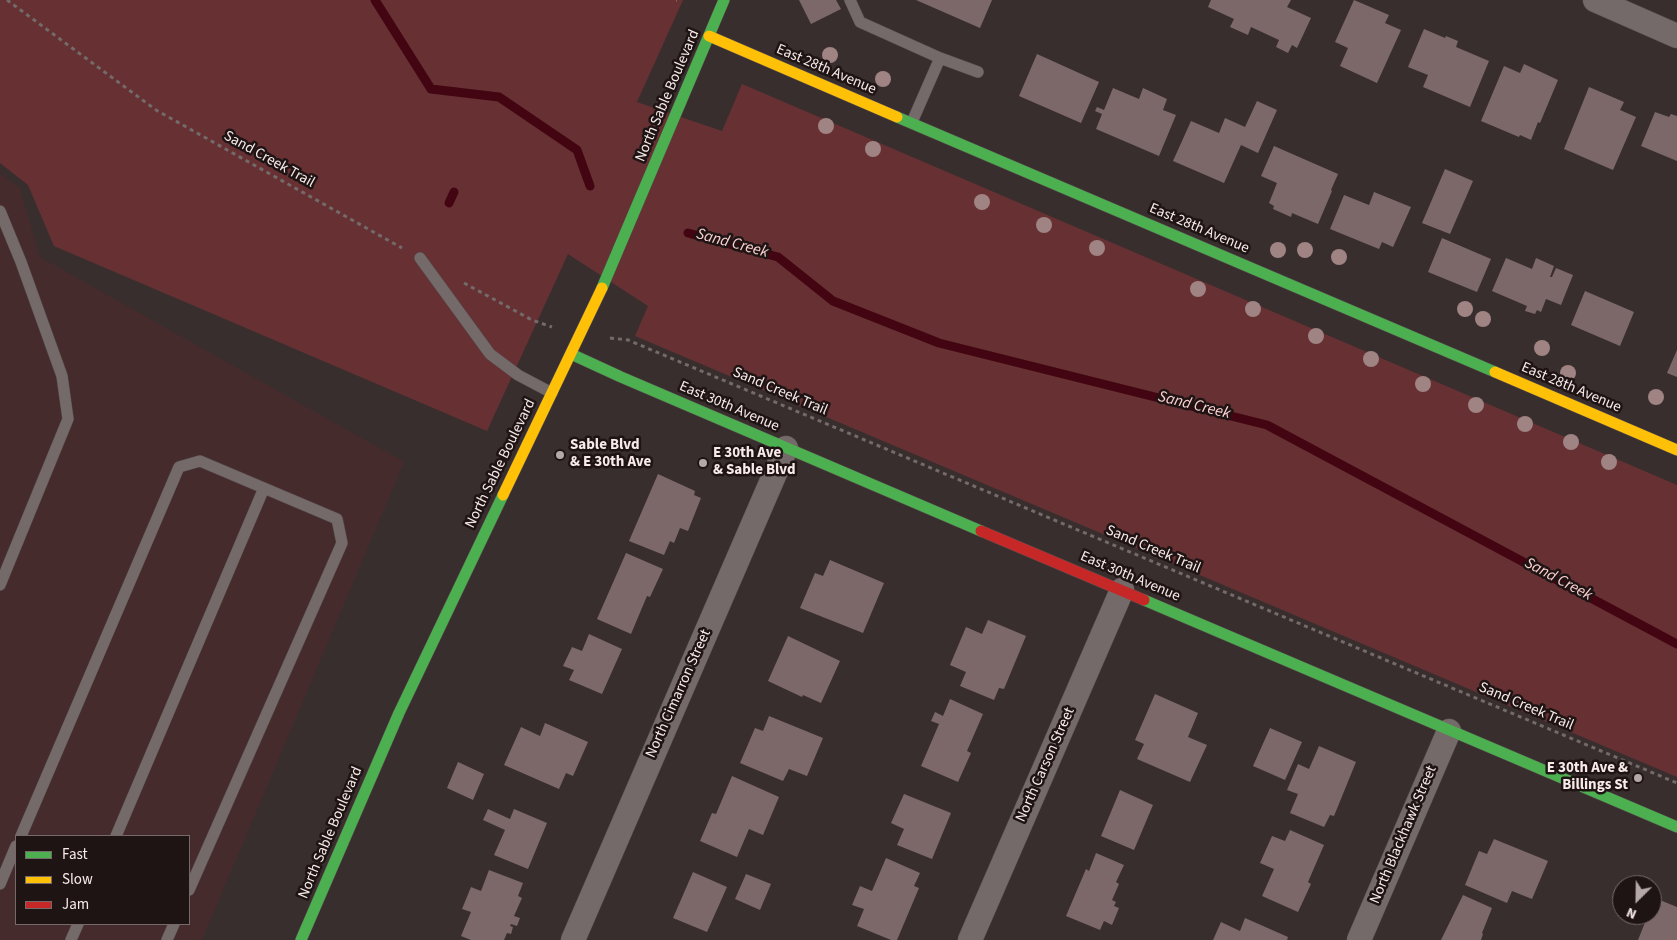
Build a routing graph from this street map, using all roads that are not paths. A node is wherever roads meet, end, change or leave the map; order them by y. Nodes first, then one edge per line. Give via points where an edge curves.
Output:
1 (724, 0) edge
2 (850, 0) edge
3 (1594, 0) edge
4 (709, 36) junction
5 (1677, 36) edge
6 (940, 58) junction
7 (978, 72) dead end
8 (912, 122) junction
9 (0, 211) edge
10 (420, 258) road end
11 (572, 354) junction
12 (552, 393) junction
13 (786, 448) junction
14 (1677, 450) edge
15 (264, 488) junction
16 (0, 585) edge
17 (1122, 590) junction
18 (1449, 731) junction
19 (1677, 827) edge
20 (20, 835) edge
21 (116, 835) edge
22 (15, 848) edge
23 (0, 884) edge
24 (190, 888) edge
25 (78, 925) edge
26 (174, 925) edge
27 (71, 940) edge
28 (167, 940) edge
29 (301, 940) edge
30 (573, 940) edge
31 (970, 940) edge
32 (1359, 940) edge

1 - 4 street, North Sable Boulevard
2 - 6 lane via 860,22
3 - 5 street
4 - 8 street, East 28th Avenue
4 - 11 street, North Sable Boulevard
6 - 7 lane
6 - 8 lane
8 - 14 street, East 28th Avenue
9 - 16 lane via 62,376 68,419
10 - 12 lane via 490,354 518,375
11 - 12 street, North Sable Boulevard
11 - 13 street, East 30th Avenue
12 - 29 street, North Sable Boulevard via 399,713
13 - 17 street, East 30th Avenue
13 - 30 street, North Cimarron Street
15 - 20 lane via 200,461 179,467
15 - 21 lane
15 - 24 lane via 337,519 342,543
17 - 18 street, East 30th Avenue
17 - 31 street, North Carson Street
18 - 19 street, East 30th Avenue
18 - 32 street, North Blackhawk Street
22 - 23 lane
25 - 27 lane
26 - 28 lane

